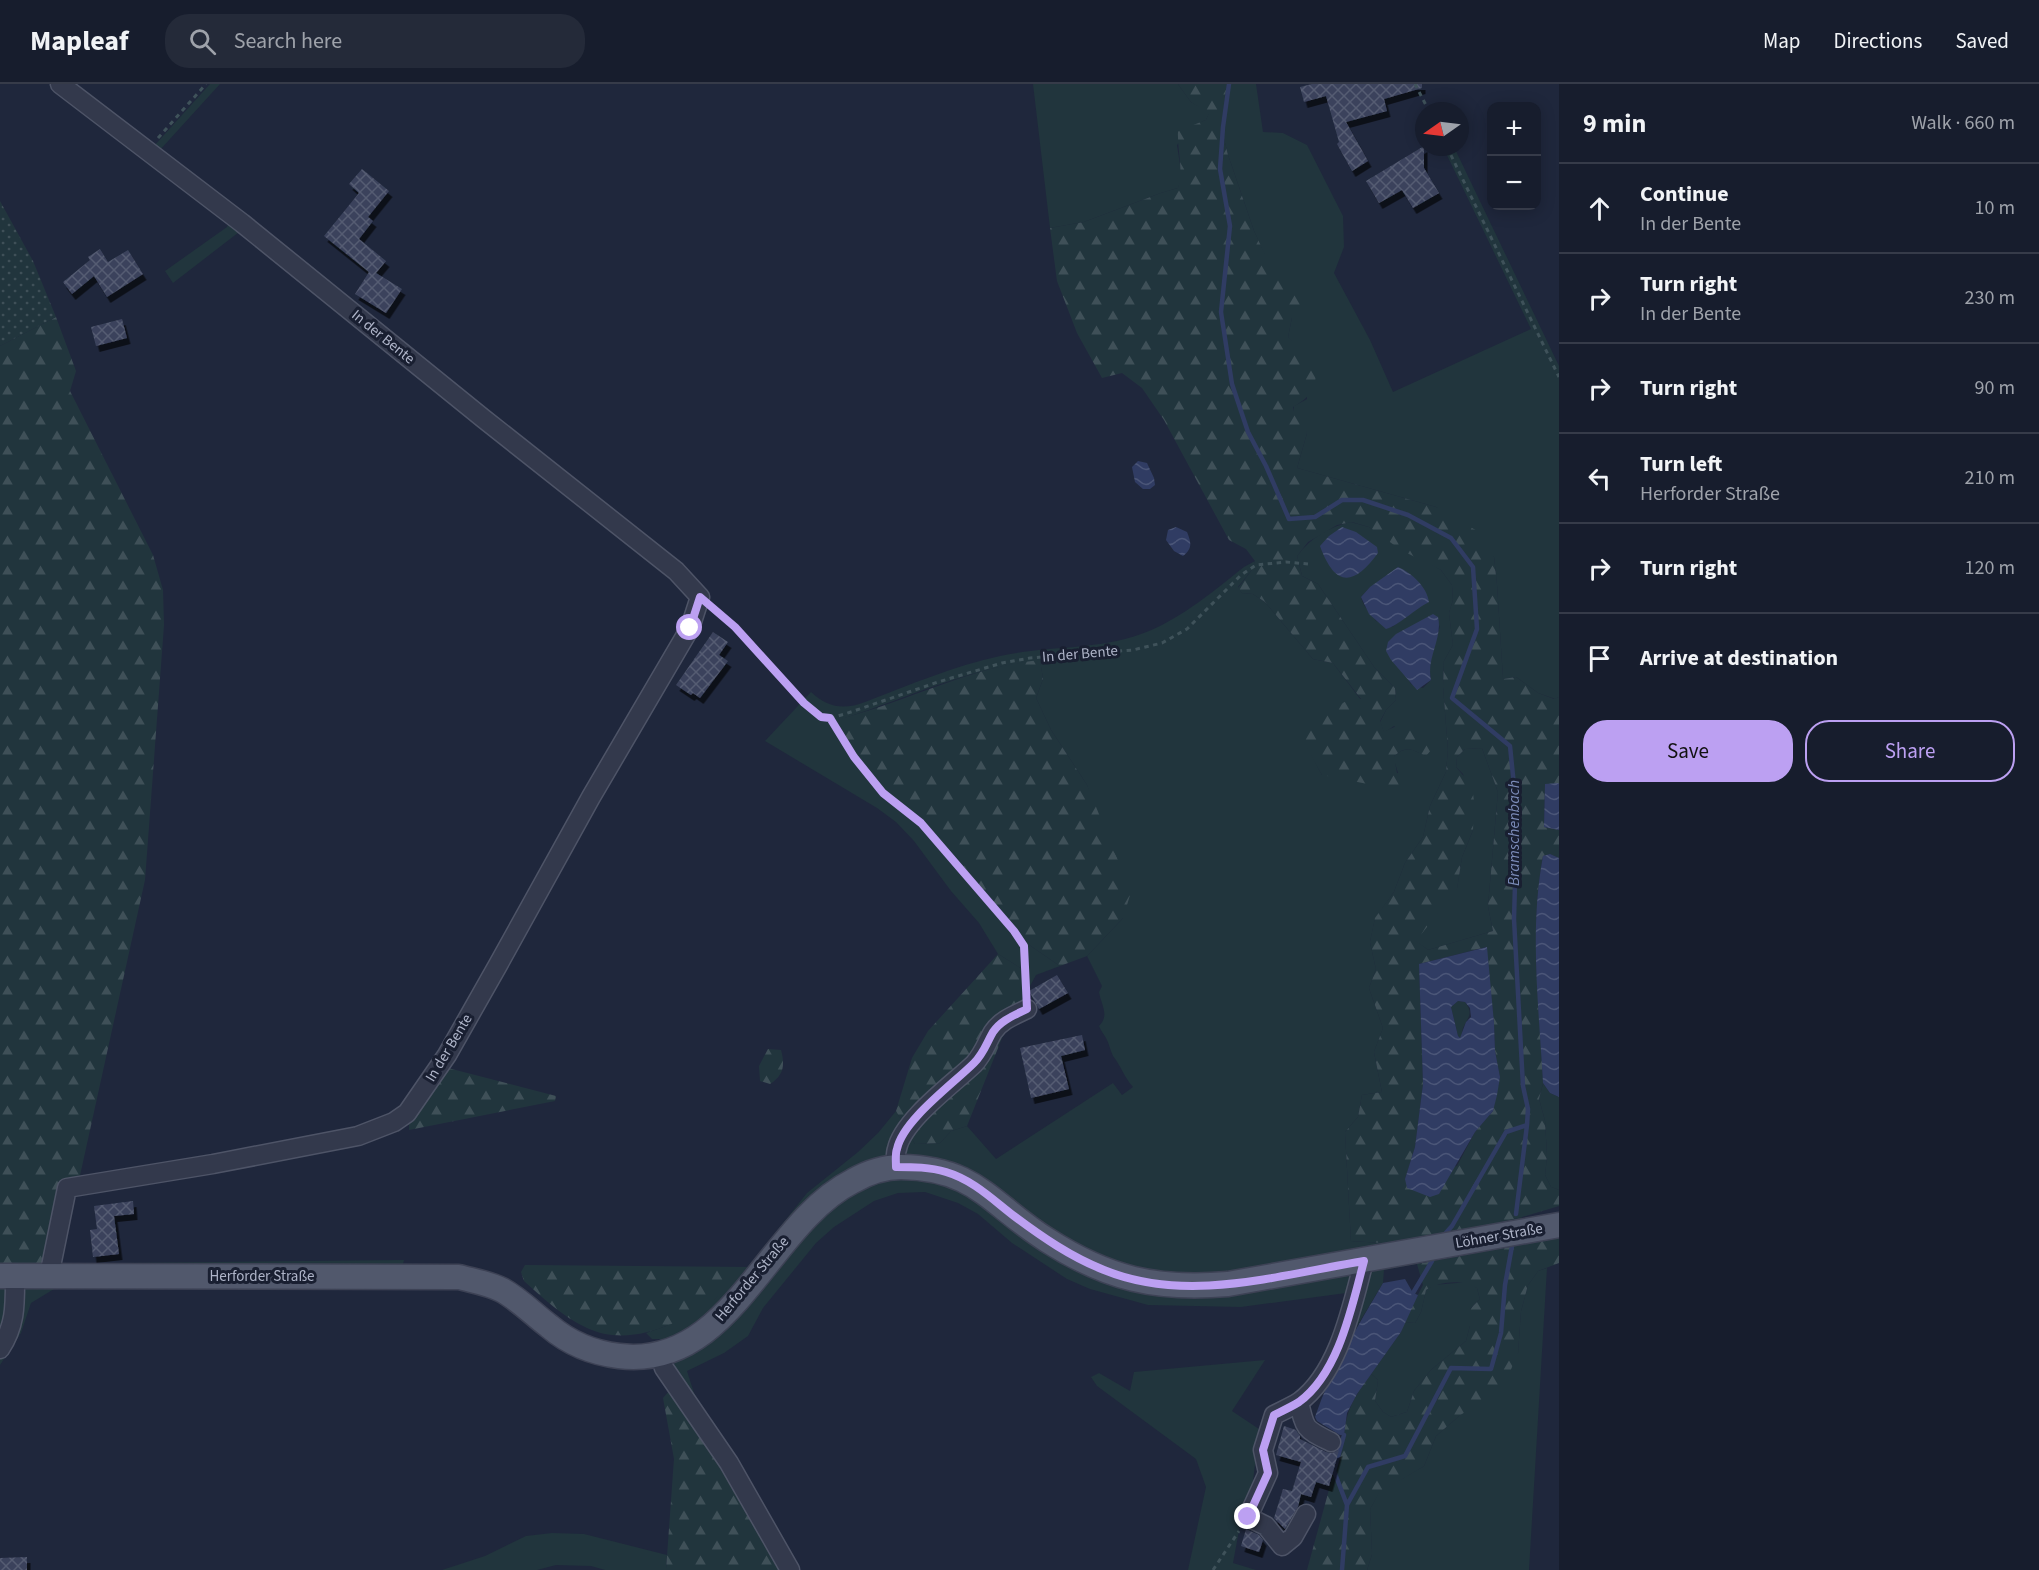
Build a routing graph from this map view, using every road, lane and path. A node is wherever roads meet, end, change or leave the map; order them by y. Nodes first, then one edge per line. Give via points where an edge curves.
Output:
1 (60, 84) edge
2 (206, 84) edge
3 (1415, 84) edge
4 (1424, 102) edge
5 (147, 151) junction
6 (1451, 156) edge
7 (1559, 377) edge
8 (1308, 564) dead end
9 (700, 597) junction
10 (830, 718) junction
11 (1027, 1009) joint
12 (896, 1167) junction
13 (1559, 1225) edge
14 (1440, 1246) joint
15 (1364, 1261) junction
16 (8, 1276) edge
17 (49, 1276) junction
18 (0, 1349) edge
19 (659, 1353) junction
20 (1299, 1402) junction
21 (1331, 1442) dead end
22 (1306, 1514) dead end
23 (1248, 1517) junction
24 (790, 1570) edge
25 (1214, 1570) edge

1 - 5 street, In der Bente
2 - 5 path
3 - 4 path
5 - 9 street, In der Bente via 676,571
6 - 7 path
8 - 10 path, In der Bente via 1256,565 1186,629 1162,643 1133,650 1002,663
9 - 10 path via 735,627 804,703 821,717
9 - 17 street, In der Bente via 690,628 493,975 447,1055 407,1113 358,1136 67,1188
10 - 11 path via 883,793 921,823 1024,946
11 - 12 street via 1002,1022 974,1064 935,1097 902,1136 896,1149
12 - 15 main road, Herforder Straße via 927,1168 963,1179 1066,1251 1133,1279 1197,1287
12 - 19 main road, Herforder Straße via 863,1176 826,1197 715,1323 681,1347
13 - 14 main road, Löhner Straße
14 - 15 main road, Herforder Straße
15 - 20 street via 1335,1353 1321,1380
16 - 17 main road, Herforder Straße
16 - 18 street via 15,1306 10,1334
17 - 19 main road, Herforder Straße via 459,1277 502,1290 573,1343 621,1356
19 - 24 street via 664,1368 729,1463
20 - 21 street via 1308,1431
20 - 23 street via 1274,1415 1263,1450 1268,1473
22 - 23 street via 1293,1537 1282,1546 1266,1526
23 - 25 path

